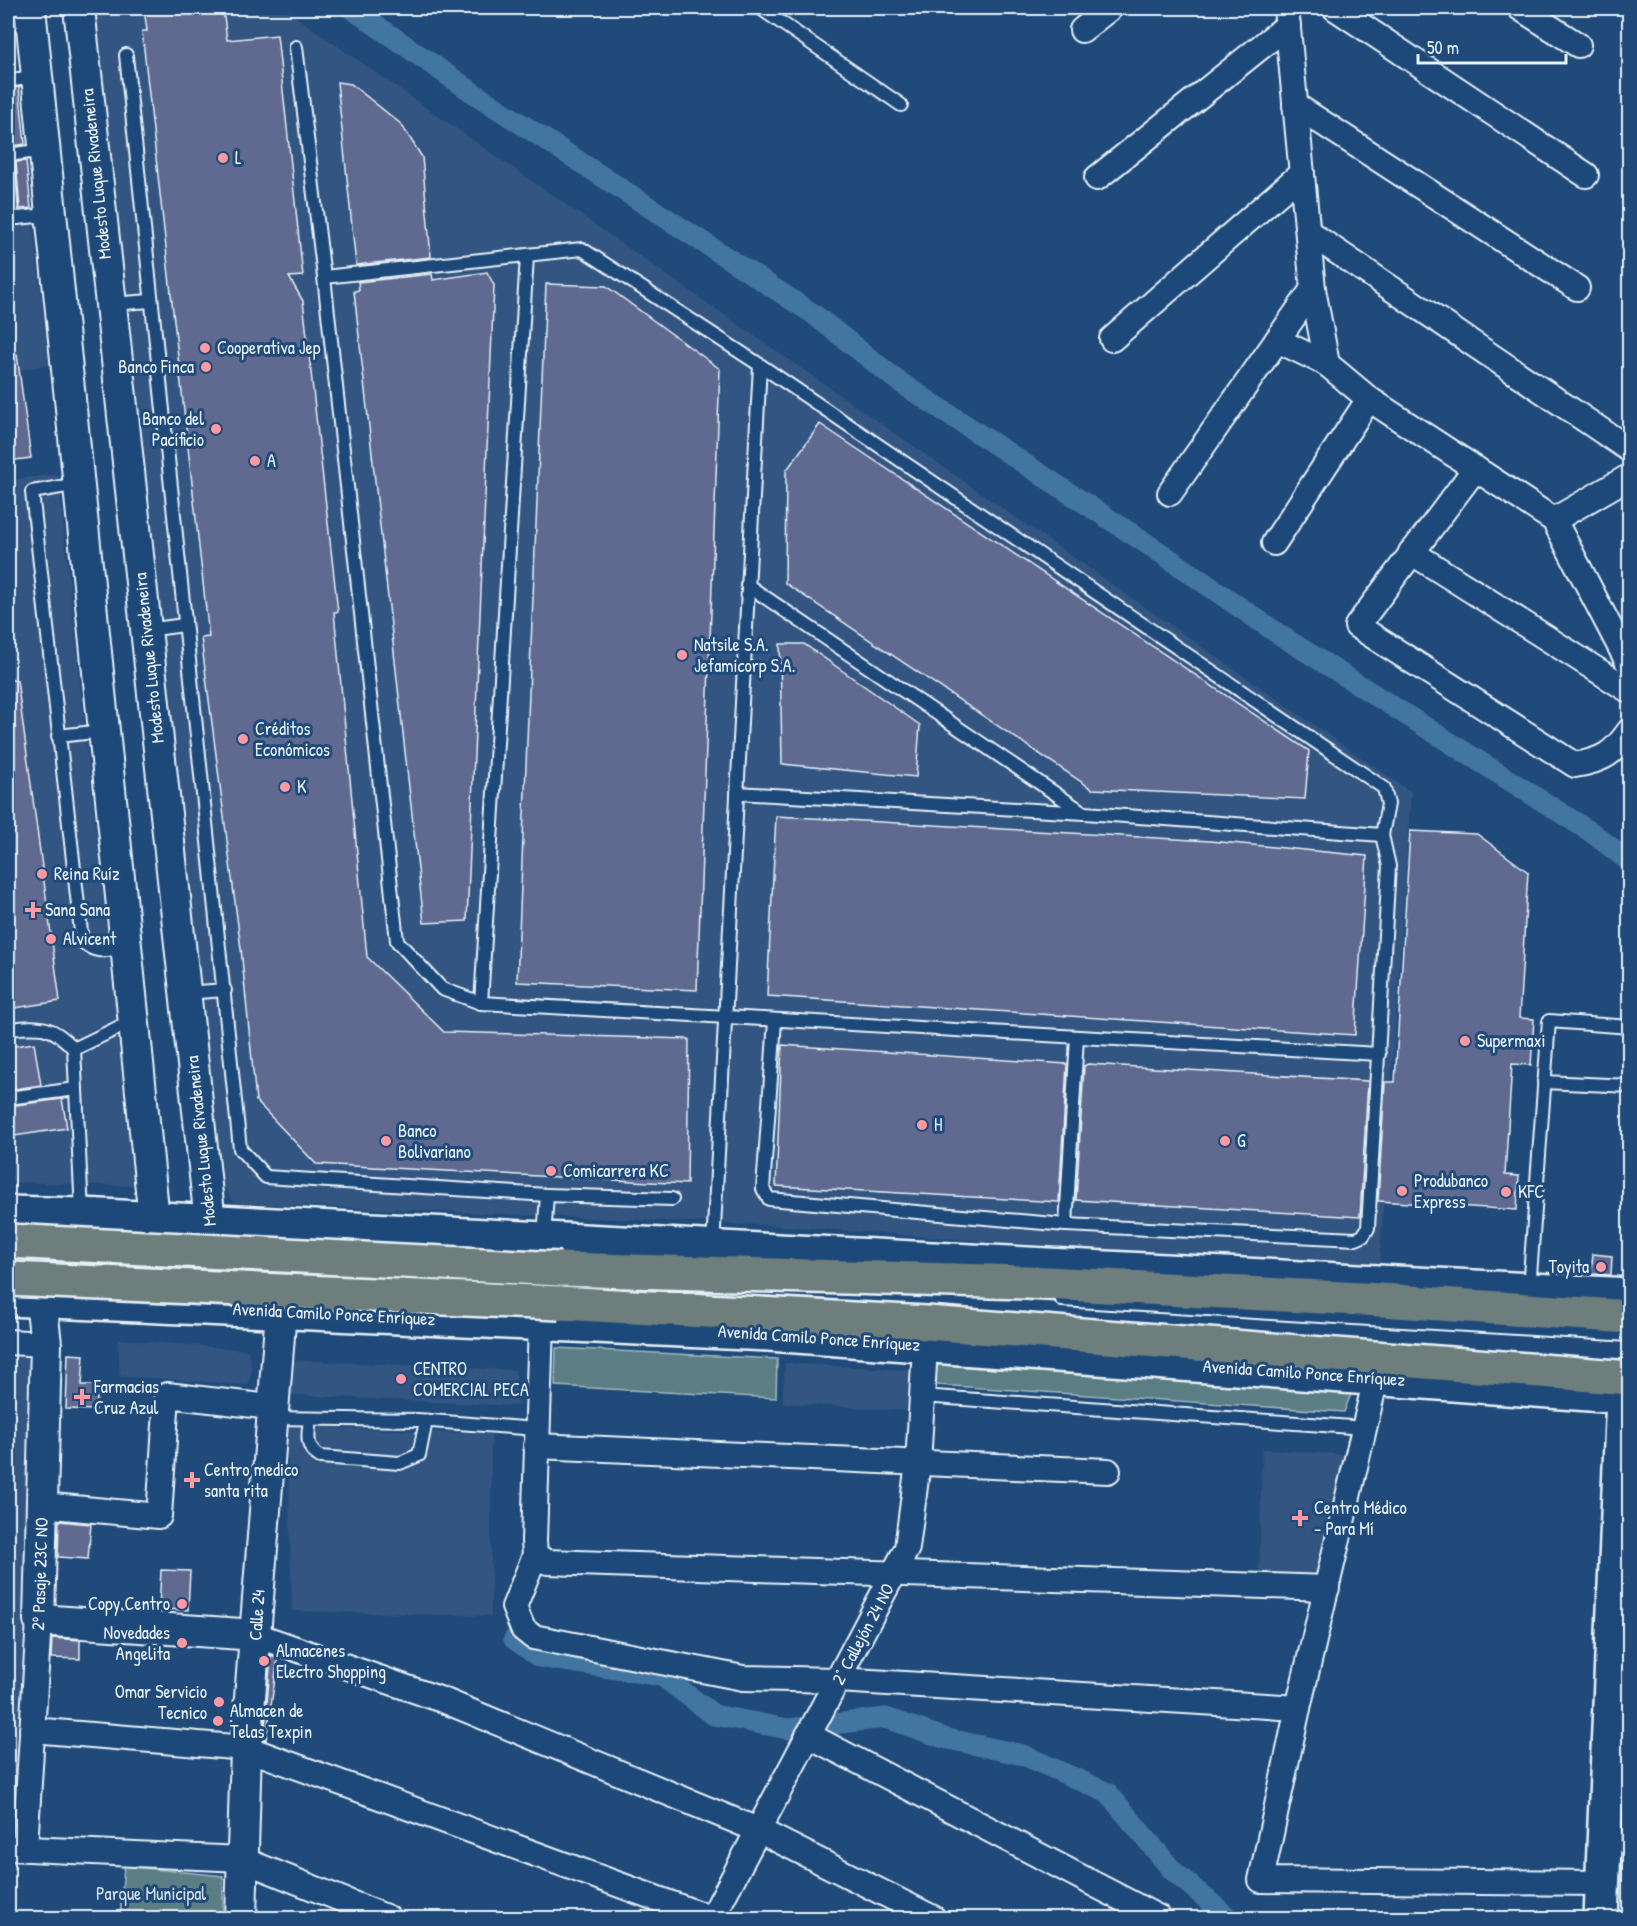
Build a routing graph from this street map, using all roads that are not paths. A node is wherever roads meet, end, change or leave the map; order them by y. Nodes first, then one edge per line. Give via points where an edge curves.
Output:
1 (30, 8) edge
2 (79, 8) edge
3 (760, 8) edge
4 (1110, 8) edge
5 (1335, 8) edge
6 (1520, 8) edge
7 (1287, 16) edge
8 (1082, 30) dead end
9 (1578, 45) dead end
10 (296, 47) dead end
11 (126, 55) dead end
12 (37, 76) junction
13 (8, 81) edge
14 (901, 105) dead end
15 (1295, 105) junction
16 (44, 150) junction
17 (8, 155) edge
18 (8, 160) edge
19 (1302, 173) junction
20 (1586, 175) dead end
21 (1096, 178) dead end
22 (51, 211) junction
23 (10, 219) edge
24 (1308, 232) junction
25 (527, 256) junction
26 (324, 277) junction
27 (1577, 288) dead end
28 (1313, 289) junction
29 (150, 301) junction
30 (110, 305) junction
31 (1112, 339) dead end
32 (1277, 340) junction
33 (1327, 364) junction
34 (760, 365) junction
35 (1369, 399) junction
36 (1629, 450) edge
37 (1475, 469) junction
38 (1629, 476) edge
39 (79, 484) junction
40 (1170, 494) dead end
41 (1554, 520) junction
42 (1274, 543) dead end
43 (1411, 552) junction
44 (747, 585) junction
45 (184, 625) junction
46 (146, 630) junction
47 (1629, 666) edge
48 (1629, 691) edge
49 (104, 730) junction
50 (1629, 730) edge
51 (58, 736) junction
52 (737, 793) junction
53 (1085, 813) junction
54 (1382, 835) junction
55 (126, 947) junction
56 (225, 990) junction
57 (185, 993) junction
58 (481, 1003) junction
59 (725, 1018) junction
60 (134, 1020) junction
61 (775, 1021) junction
62 (1629, 1027) edge
63 (8, 1029) edge
64 (1077, 1037) junction
65 (74, 1049) junction
66 (1379, 1054) junction
67 (1544, 1082) junction
68 (1629, 1086) edge
69 (76, 1089) junction
70 (8, 1098) edge
71 (547, 1195) junction
72 (672, 1199) dead end
73 (8, 1213) edge
74 (82, 1215) junction
75 (154, 1219) junction
76 (8, 1220) edge
77 (210, 1221) junction
78 (280, 1225) junction
79 (1066, 1225) junction
80 (544, 1239) junction
81 (8, 1241) edge
82 (713, 1248) junction
83 (825, 1254) junction
84 (1066, 1266) junction
85 (8, 1279) edge
86 (950, 1279) junction
87 (1112, 1286) junction
88 (1529, 1290) junction
89 (1037, 1291) junction
90 (990, 1295) dead end
91 (1629, 1295) edge
92 (8, 1299) edge
93 (41, 1300) junction
94 (161, 1306) junction
95 (211, 1308) junction
96 (281, 1311) junction
97 (1629, 1317) edge
98 (541, 1323) junction
99 (926, 1334) junction
100 (1629, 1335) edge
101 (8, 1342) edge
102 (46, 1344) junction
103 (1472, 1352) dead end
104 (1337, 1356) junction
105 (1410, 1362) junction
106 (1376, 1378) junction
107 (1626, 1382) edge
108 (922, 1396) junction
109 (271, 1412) junction
110 (310, 1419) junction
111 (426, 1421) junction
112 (1365, 1428) junction
113 (536, 1437) junction
114 (918, 1463) junction
115 (1108, 1471) dead end
116 (42, 1505) junction
117 (535, 1555) junction
118 (895, 1573) junction
119 (1328, 1588) junction
120 (39, 1620) junction
121 (256, 1635) junction
122 (838, 1680) junction
123 (1298, 1708) junction
124 (32, 1730) junction
125 (808, 1735) junction
126 (246, 1748) junction
127 (758, 1830) junction
128 (16, 1848) edge
129 (242, 1859) junction
130 (1602, 1883) junction
131 (1149, 1917) edge
132 (241, 1918) edge
133 (388, 1918) edge
134 (711, 1918) edge
135 (933, 1918) edge
136 (1600, 1918) edge

1 - 12 street
2 - 30 street, Modesto Luque Rivadeneira
3 - 14 lane
4 - 8 street
5 - 20 street
6 - 9 street
7 - 15 street
7 - 21 street
10 - 26 lane
11 - 29 lane
12 - 13 lane
12 - 16 street
15 - 19 street
15 - 27 street
16 - 17 lane
16 - 22 street
18 - 23 lane
19 - 24 street
19 - 31 street
22 - 23 lane
22 - 39 street
24 - 28 street
24 - 36 street
25 - 26 lane
25 - 34 lane via 582,249
25 - 58 lane
26 - 58 lane via 397,941 442,989
28 - 32 street
28 - 33 street
29 - 30 lane
29 - 45 lane
30 - 46 street, Modesto Luque Rivadeneira
32 - 33 street
32 - 40 street
33 - 35 street
34 - 44 lane
34 - 54 lane via 1384,788 1388,804
35 - 37 street
35 - 42 street
37 - 41 street
37 - 43 street
38 - 41 street
39 - 49 street
39 - 51 lane via 32,492
41 - 47 street
43 - 48 street
43 - 50 street via 1357,626 1575,765 1596,762 1615,751
44 - 52 lane
44 - 53 lane
45 - 46 lane
45 - 56 lane
46 - 57 street, Modesto Luque Rivadeneira
49 - 51 lane
49 - 55 street
51 - 55 lane via 82,941 99,952
52 - 53 lane
52 - 59 lane
53 - 54 lane
54 - 66 lane via 1389,866
55 - 60 street
56 - 57 lane
56 - 71 lane via 240,1149 266,1177
57 - 77 street, Modesto Luque Rivadeneira
58 - 59 lane
59 - 61 lane
59 - 82 lane
60 - 65 lane
60 - 75 street
61 - 64 lane
61 - 79 lane via 763,1189 769,1199
62 - 67 lane via 1549,1021
63 - 65 lane via 51,1029
64 - 66 lane
64 - 79 lane
65 - 69 lane
66 - 79 lane via 1368,1228 1363,1236 1356,1239
67 - 68 lane
67 - 88 lane
69 - 70 lane
69 - 74 lane
71 - 72 lane
71 - 80 lane
73 - 74 main road
74 - 75 main road
75 - 77 main road
75 - 94 street
76 - 93 main road via 30,1233 40,1248 46,1276
77 - 78 main road
77 - 95 street, Modesto Luque Rivadeneira
78 - 80 main road
78 - 96 main road via 262,1231 248,1246 243,1265 248,1285 260,1300
80 - 82 main road
81 - 86 main road, bridge via 560,1269
82 - 83 main road
83 - 84 main road
83 - 86 main road
84 - 87 main road
84 - 88 main road
84 - 89 main road
85 - 99 main road, Avenida Camilo Ponce Enríquez, bridge via 891,1321
86 - 89 main road
86 - 90 lane
87 - 89 main road
87 - 97 main road
88 - 91 main road
89 - 100 lane
92 - 93 main road, Avenida Camilo Ponce Enríquez
93 - 94 main road, Avenida Camilo Ponce Enríquez
93 - 102 street, 2º Pasaje 23C NO
94 - 95 main road, Avenida Camilo Ponce Enríquez
95 - 96 main road, Avenida Camilo Ponce Enríquez
96 - 98 main road, Avenida Camilo Ponce Enríquez
96 - 109 street, Calle 24
98 - 99 main road, Avenida Camilo Ponce Enríquez via 769,1334
98 - 113 street
99 - 103 lane, Avenida Camilo Ponce Enríquez via 985,1317
99 - 104 main road, Avenida Camilo Ponce Enríquez
99 - 106 main road, Avenida Camilo Ponce Enríquez via 982,1349
99 - 108 street, 2° Callejón 24 NO
101 - 102 street
102 - 116 street, 2º Pasaje 23C NO
104 - 105 main road, Avenida Camilo Ponce Enríquez
104 - 106 main road
105 - 106 main road
105 - 107 main road, Avenida Camilo Ponce Enríquez
106 - 107 main road, Avenida Camilo Ponce Enríquez
106 - 112 street
107 - 130 main road
108 - 112 lane
108 - 114 street, 2° Callejón 24 NO
109 - 110 lane
109 - 116 street via 166,1395 159,1516
109 - 121 street, Calle 24
110 - 111 lane
110 - 111 lane via 308,1445 320,1457 400,1463 419,1455
111 - 113 lane
112 - 119 street
113 - 114 street
113 - 117 street
114 - 115 street
114 - 118 street, 2° Callejón 24 NO via 907,1548
116 - 120 street, 2º Pasaje 23C NO
117 - 118 street via 547,1562
117 - 122 street via 514,1607 523,1629 533,1637 743,1678
118 - 119 street
118 - 122 street, 2° Callejón 24 NO
119 - 123 street
120 - 121 street
120 - 124 street, 2º Pasaje 23C NO
121 - 126 street, Calle 24
121 - 127 street via 445,1701
122 - 123 street
122 - 125 street, 2° Callejón 24 NO
123 - 130 street via 1261,1880
124 - 126 street
124 - 128 street, 2º Pasaje 23C NO
125 - 127 street, 2° Callejón 24 NO
125 - 131 street
126 - 129 street, Calle 24
126 - 134 street
127 - 134 street, 2° Callejón 24 NO
127 - 135 street
128 - 129 street
129 - 132 street, Calle 24
129 - 133 street
130 - 136 main road

